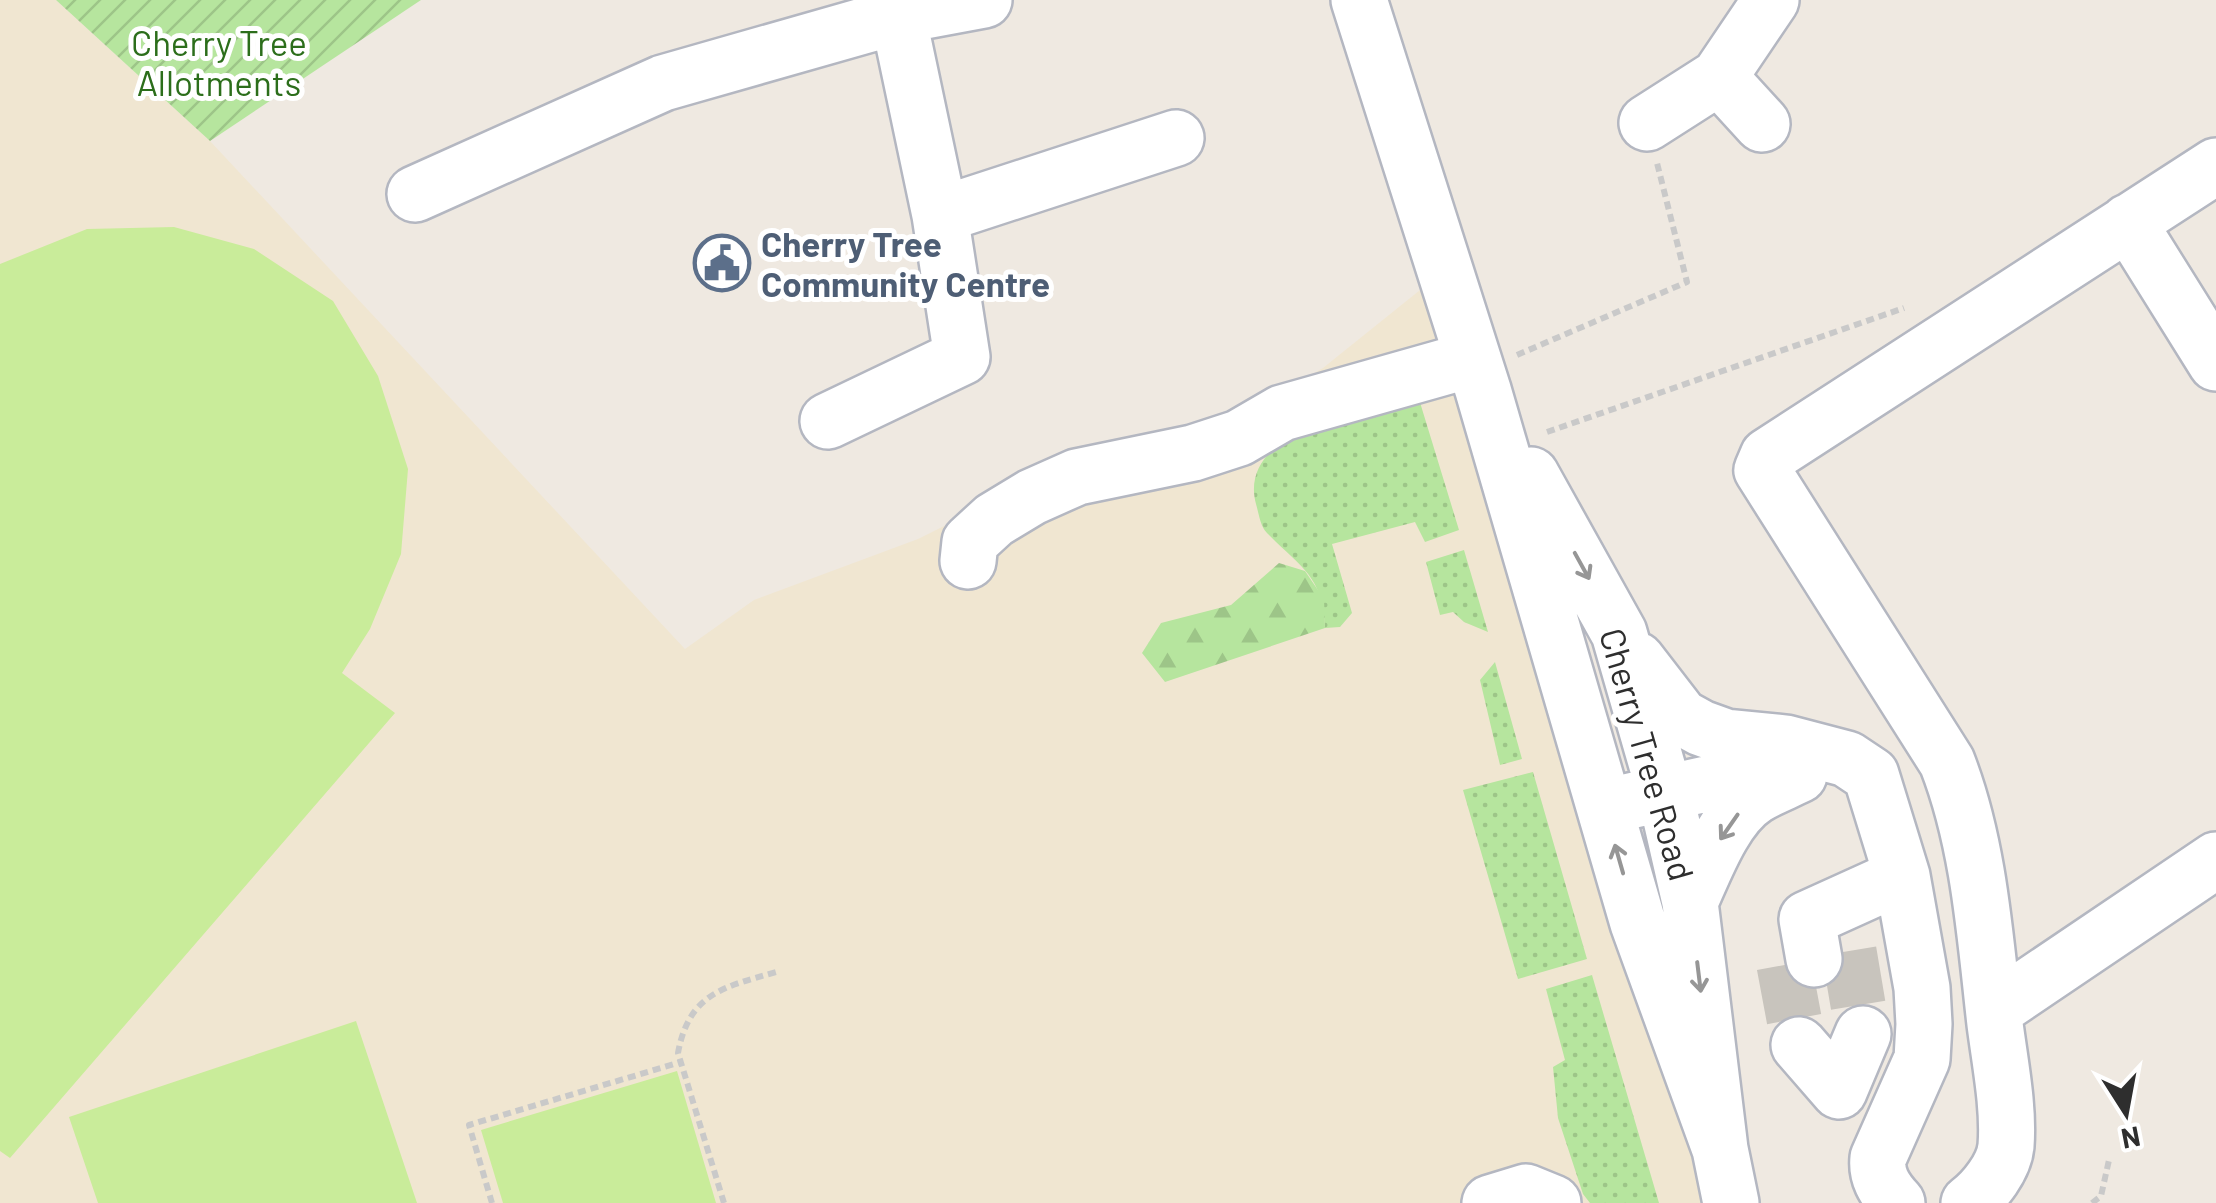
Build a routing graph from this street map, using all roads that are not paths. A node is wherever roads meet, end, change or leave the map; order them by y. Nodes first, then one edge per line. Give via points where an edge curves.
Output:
1 (1359, 0) edge
2 (1771, 0) edge
3 (963, 2) edge
4 (898, 16) junction
5 (1719, 76) junction
6 (1646, 123) road end
7 (1762, 124) dead end
8 (1176, 138) dead end
9 (2216, 166) edge
10 (414, 194) dead end
11 (940, 216) junction
12 (2128, 222) junction
13 (2216, 363) edge
14 (1478, 374) junction
15 (828, 421) dead end
16 (968, 560) dead end
17 (1619, 633) junction
18 (1812, 750) junction
19 (1661, 781) junction
20 (1601, 794) junction
21 (2216, 860) edge
22 (1902, 876) junction
23 (1690, 902) junction
24 (1819, 940) dead end
25 (1994, 1010) junction
26 (1833, 1052) tunnel mouth
27 (1888, 1129) junction
28 (1720, 1149) junction
29 (1973, 1200) edge
30 (1490, 1203) edge
31 (1553, 1203) edge
32 (1731, 1203) edge
33 (1897, 1203) edge

1 - 14 street, Cherry Tree Road
2 - 5 street
3 - 4 street
4 - 10 street via 663,82
4 - 11 street
5 - 6 street
5 - 7 street
8 - 11 street
9 - 12 street
11 - 15 street via 962,357
12 - 13 street
12 - 25 street via 1768,456 1762,470 1947,762 1970,835
14 - 16 street via 1282,414 1240,438 1193,453 1077,477 994,520 970,542
14 -> 17 street, Cherry Tree Road
14 - 20 street, Cherry Tree Road
17 - 18 street via 1681,716 1726,736
17 - 19 street, Cherry Tree Road
18 - 19 street
18 - 22 street via 1848,759 1872,775
18 -> 23 street via 1753,797 1714,848
19 - 20 street
19 - 23 street, Cherry Tree Road
28 -> 20 street, Cherry Tree Road via 1638,923
21 - 25 street
22 - 24 street
22 - 27 street via 1924,1024 1922,1059
23 -> 28 street, Cherry Tree Road
25 - 29 street via 2006,1149
26 - 27 street
27 - 33 street via 1877,1170
28 - 32 street, Cherry Tree Road
30 - 31 street via 1526,1192

